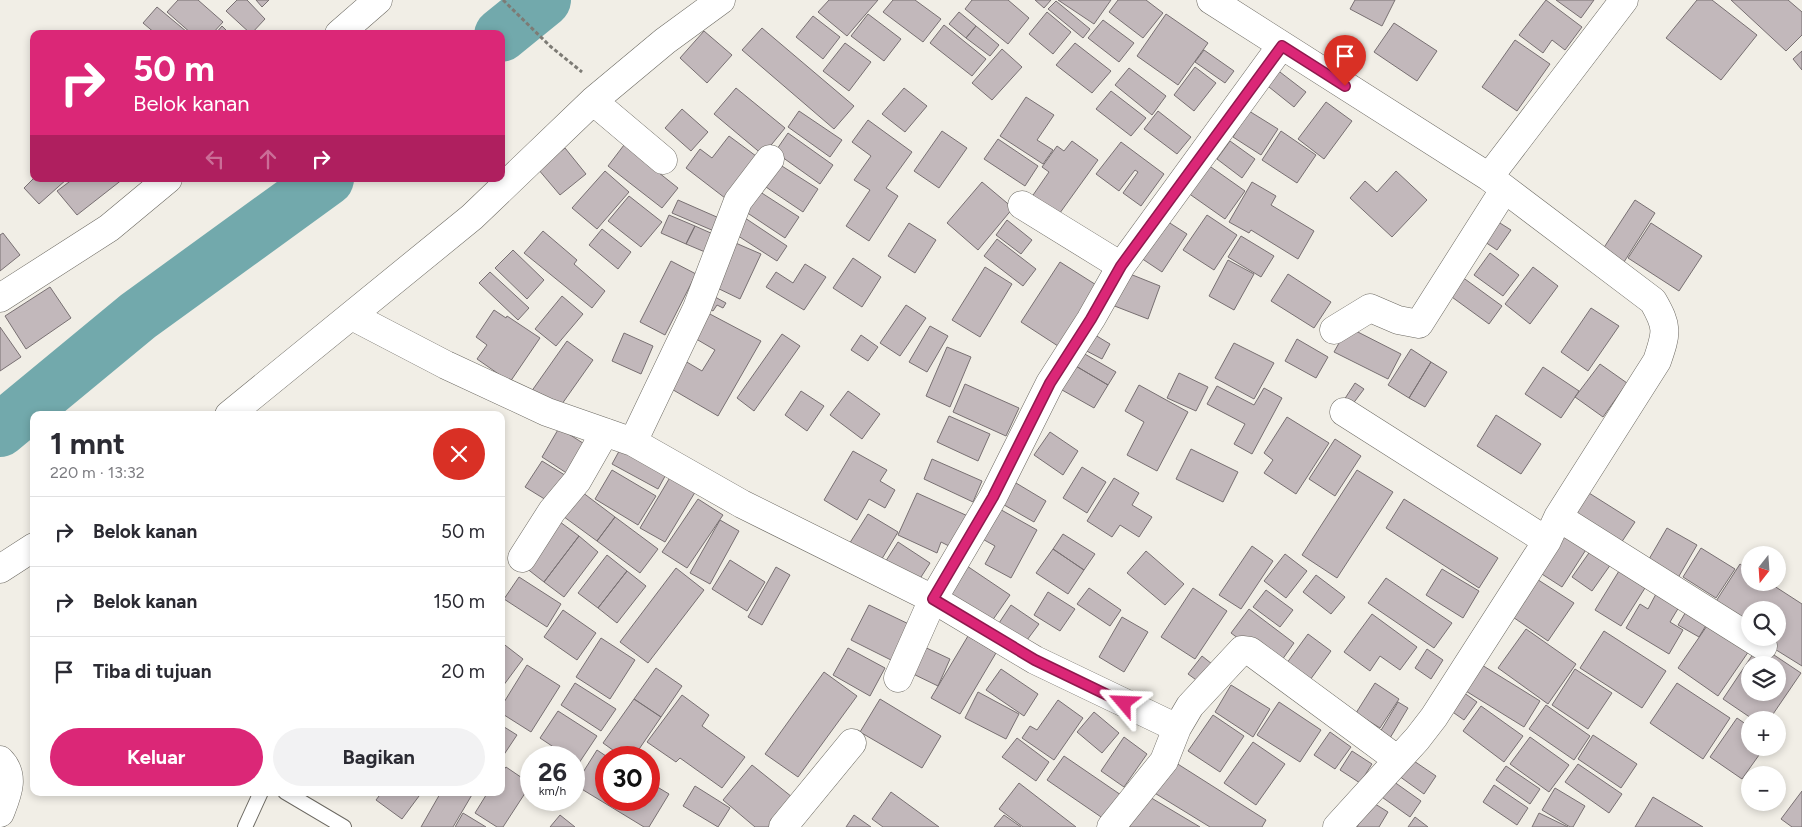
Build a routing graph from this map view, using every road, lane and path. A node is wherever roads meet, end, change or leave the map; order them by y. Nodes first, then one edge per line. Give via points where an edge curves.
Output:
1 (378, 0) edge
2 (503, 0) edge
3 (721, 0) edge
4 (1211, 0) edge
5 (1624, 0) edge
6 (343, 30) edge
7 (1282, 46) junction
8 (599, 96) junction
9 (770, 159) dead end
10 (663, 160) dead end
11 (164, 182) edge
12 (1496, 184) junction
13 (1022, 205) dead end
14 (1121, 266) junction
15 (0, 298) edge
16 (352, 316) junction
17 (1334, 330) dead end
18 (234, 411) edge
19 (1344, 412) dead end
20 (605, 432) junction
21 (633, 442) junction
22 (1558, 517) junction
23 (1547, 541) junction
24 (30, 550) edge
25 (522, 558) dead end
26 (0, 569) edge
27 (933, 599) junction
28 (1741, 632) edge
29 (898, 678) dead end
30 (1177, 728) junction
31 (852, 743) dead end
32 (0, 760) edge
33 (1398, 760) junction
34 (258, 796) edge
35 (292, 796) edge
36 (0, 813) edge
37 (245, 827) edge
38 (344, 827) edge
39 (783, 827) edge
40 (1111, 827) edge
41 (1339, 827) edge

1 - 6 street
2 - 8 path
3 - 8 street
4 - 7 street
5 - 12 street
7 - 12 street
7 - 14 street
8 - 10 street
8 - 16 street via 472,217
9 - 21 street via 738,201 697,308
11 - 15 street via 109,228
12 - 17 street via 1419,324 1398,320 1370,308
12 - 22 street via 1653,300 1664,320 1664,340 1657,361
13 - 14 street
14 - 27 street via 1050,383 993,497
16 - 18 street
16 - 20 street via 539,408
19 - 23 street
20 - 21 street
20 - 25 street via 577,481 552,511
21 - 27 street via 742,504
22 - 23 street
22 - 28 street
23 - 33 street via 1434,716
24 - 26 street
27 - 29 street
27 - 30 street via 1035,660
30 - 33 street via 1190,706 1242,650 1246,650
30 - 40 street via 1164,761
31 - 39 street
32 - 36 street via 6,766 10,779
33 - 41 street
34 - 37 lane
35 - 38 lane

